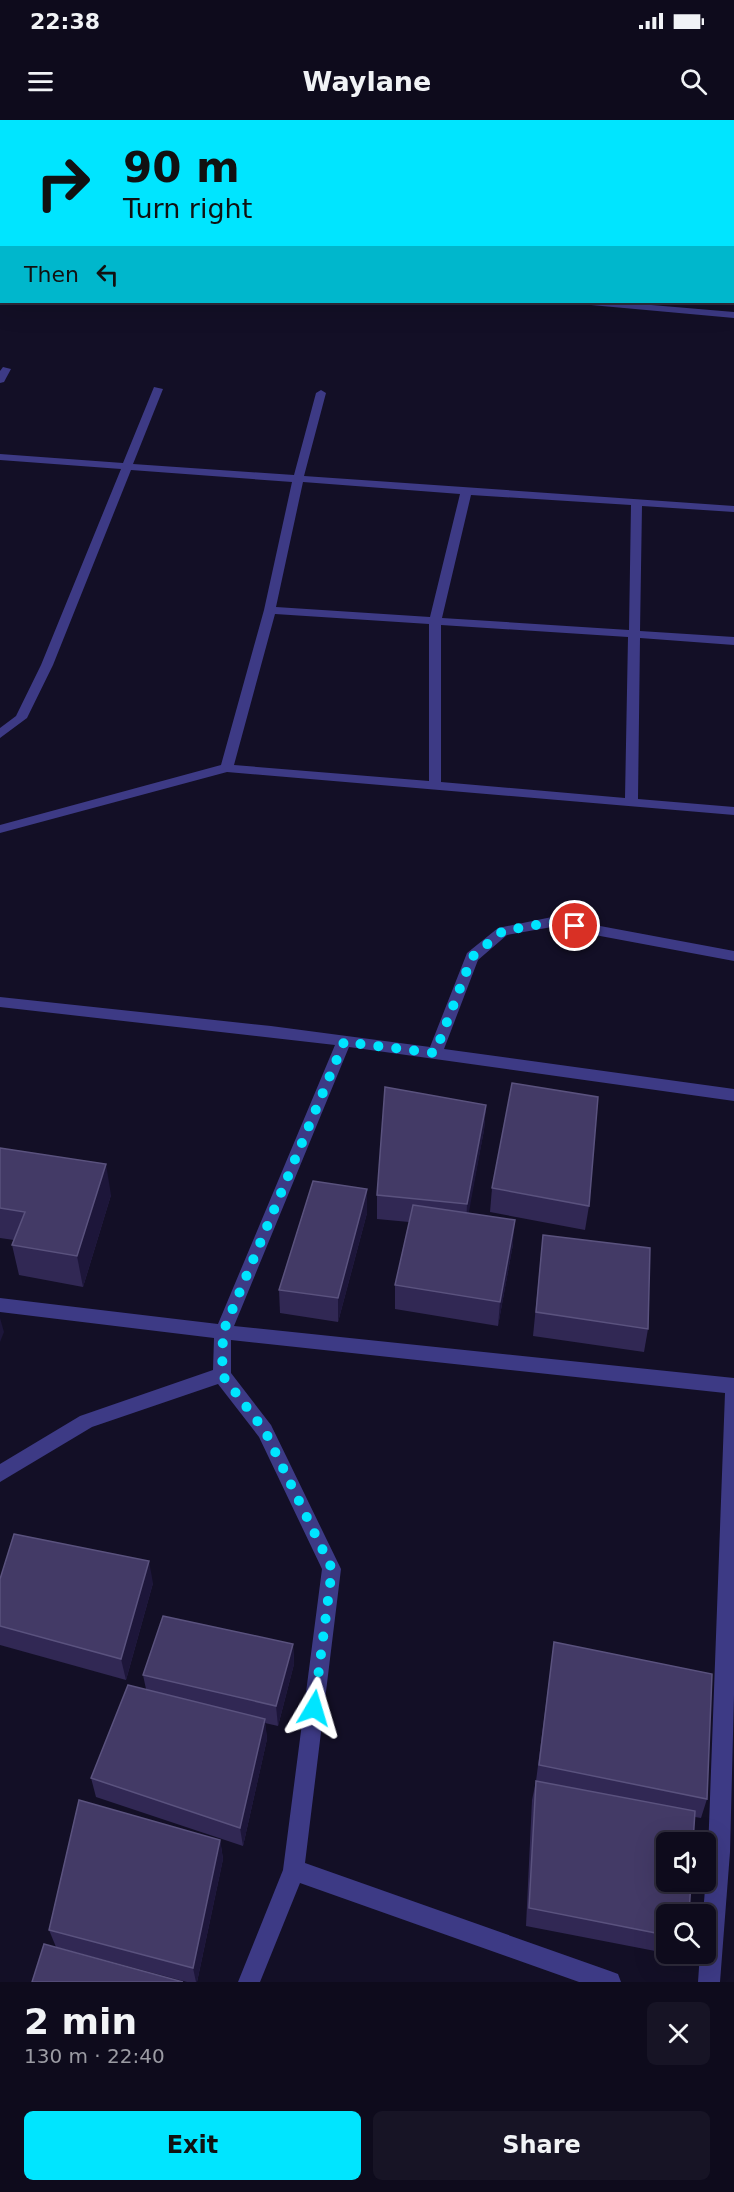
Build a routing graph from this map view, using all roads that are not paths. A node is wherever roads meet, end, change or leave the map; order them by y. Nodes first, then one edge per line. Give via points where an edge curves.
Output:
1 (602, 303) edge
2 (734, 315) edge
3 (6, 369) dead end
4 (0, 380) edge
5 (158, 389) dead end
6 (321, 393) dead end
7 (0, 457) edge
8 (129, 465) junction
9 (298, 478) junction
10 (466, 491) junction
11 (637, 501) junction
12 (734, 508) edge
13 (270, 610) junction
14 (435, 621) junction
15 (634, 635) junction
16 (734, 641) edge
17 (0, 734) edge
18 (227, 768) junction
19 (435, 786) junction
20 (630, 802) junction
21 (734, 811) edge
22 (0, 829) edge
23 (734, 956) edge
24 (0, 1002) edge
25 (344, 1042) junction
26 (435, 1053) junction
27 (734, 1095) edge
28 (0, 1305) edge
29 (223, 1332) junction
30 (222, 1375) junction
31 (734, 1386) edge
32 (0, 1474) edge
33 (294, 1870) junction
34 (249, 1982) edge
35 (610, 1982) edge
36 (710, 1982) edge

1 - 2 street
3 - 4 street
5 - 8 street
6 - 9 street
7 - 8 street
8 - 9 street
8 - 17 street via 47,665 21,718
9 - 10 street
9 - 13 street
10 - 11 street
10 - 14 street
11 - 12 street
11 - 15 street
13 - 14 street
13 - 18 street
14 - 15 street
14 - 19 street
15 - 16 street
15 - 20 street
18 - 19 street
18 - 22 street
19 - 20 street
20 - 21 street
23 - 26 street via 552,922 503,931 472,957
24 - 25 street
25 - 26 street
25 - 29 street
26 - 27 street
28 - 29 street
29 - 30 street
29 - 31 street
30 - 32 street via 86,1421
30 - 33 street via 265,1431 332,1569
31 - 36 street via 719,1852
33 - 34 street
33 - 35 street

